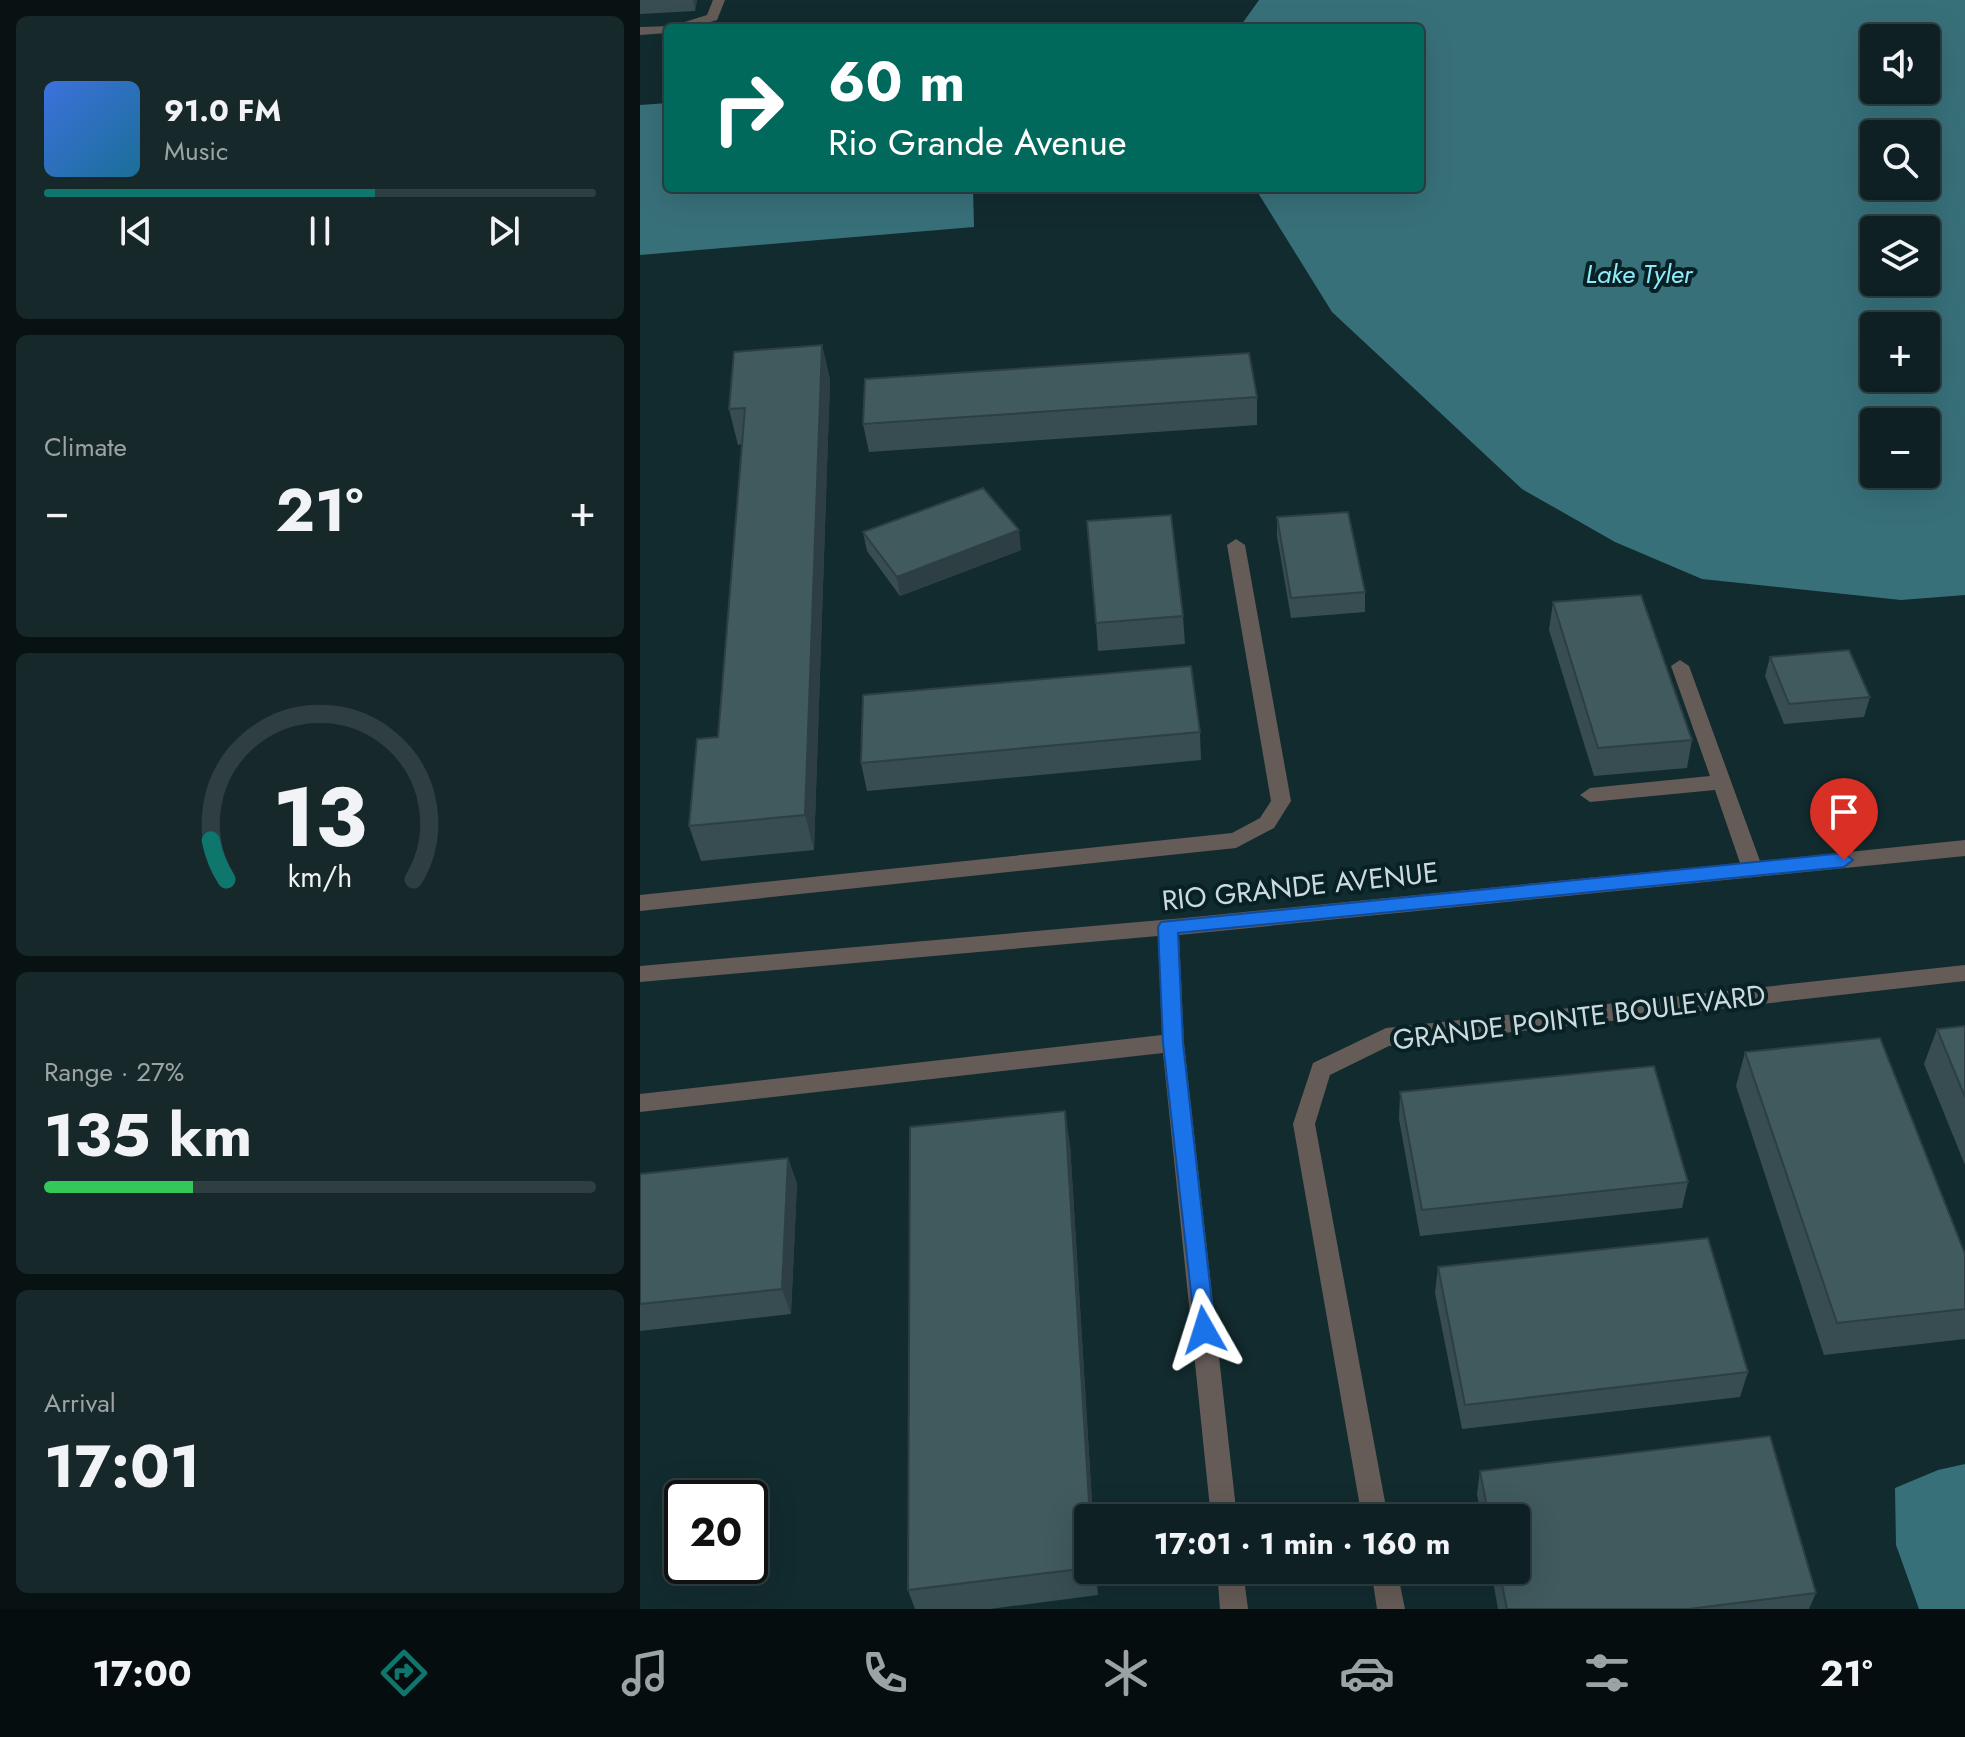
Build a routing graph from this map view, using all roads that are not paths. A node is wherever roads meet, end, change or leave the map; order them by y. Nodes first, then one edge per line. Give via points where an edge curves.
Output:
1 (719, 0) edge
2 (690, 24) edge
3 (664, 29) edge
4 (640, 31) edge
5 (1236, 545) dead end
6 (1680, 666) dead end
7 (1722, 782) junction
8 (1590, 795) dead end
9 (1965, 848) edge
10 (1753, 869) junction
11 (640, 903) edge
12 (1168, 927) junction
13 (1965, 973) edge
14 (640, 974) edge
15 (1173, 1043) junction
16 (640, 1103) edge
17 (1222, 1504) edge
18 (1372, 1504) edge
19 (1231, 1584) edge
20 (1387, 1584) edge
21 (1234, 1609) edge
22 (1391, 1609) edge

1 - 2 street via 712,17
3 - 4 street
5 - 11 street via 1281,801 1267,823 1236,840
6 - 7 street
7 - 8 street
7 - 10 street
9 - 10 street, RIO GRANDE AVENUE
10 - 12 street, RIO GRANDE AVENUE
12 - 14 street, RIO GRANDE AVENUE
12 - 15 street
13 - 18 street, GRANDE POINTE BOULEVARD via 1386,1037 1321,1069 1304,1124
15 - 16 street
15 - 17 street
19 - 21 street
20 - 22 street

